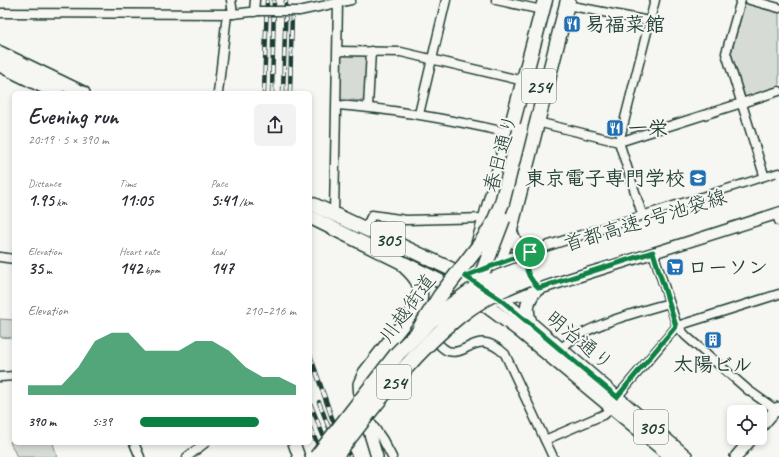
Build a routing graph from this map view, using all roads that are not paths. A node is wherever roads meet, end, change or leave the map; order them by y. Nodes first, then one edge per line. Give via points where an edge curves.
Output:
1 (231, 0) edge
2 (255, 0) edge
3 (352, 0) edge
4 (446, 0) edge
5 (496, 0) edge
6 (655, 0) edge
7 (741, 0) edge
8 (750, 0) edge
9 (565, 2) edge
10 (338, 3) junction
11 (546, 3) edge
12 (779, 8) edge
13 (257, 12) junction
14 (0, 13) edge
15 (230, 14) junction
16 (649, 21) junction
17 (338, 51) junction
18 (371, 51) junction
19 (0, 52) edge
20 (432, 59) junction
21 (0, 65) edge
22 (524, 81) junction
23 (53, 91) edge
24 (79, 91) edge
25 (218, 91) edge
26 (779, 91) edge
27 (741, 103) junction
28 (337, 105) junction
29 (368, 107) junction
30 (419, 114) junction
31 (537, 122) junction
32 (518, 133) junction
33 (619, 142) junction
34 (779, 175) edge
35 (765, 178) junction
36 (779, 184) edge
37 (779, 198) edge
38 (312, 204) edge
39 (778, 212) edge
40 (334, 214) junction
41 (312, 218) edge
42 (487, 218) junction
43 (648, 220) junction
44 (365, 229) junction
45 (510, 230) junction
46 (659, 239) dead end
47 (530, 252) junction
48 (653, 252) junction
49 (0, 257) edge
50 (12, 259) edge
51 (395, 259) junction
52 (498, 262) junction
53 (458, 280) junction
54 (539, 288) junction
55 (480, 293) junction
56 (779, 294) edge
57 (500, 299) junction
58 (669, 303) junction
59 (531, 324) junction
60 (676, 326) junction
61 (432, 337) junction
62 (560, 349) junction
63 (12, 376) edge
64 (0, 377) edge
65 (361, 399) junction
66 (613, 402) junction
67 (778, 410) edge
68 (364, 414) junction
69 (767, 421) edge
70 (545, 440) junction
71 (135, 445) edge
72 (202, 445) edge
73 (295, 445) edge
74 (746, 445) edge
75 (140, 457) edge
76 (187, 457) edge
77 (299, 457) edge
78 (317, 457) edge
79 (334, 457) edge
80 (377, 457) edge
81 (392, 457) edge
82 (553, 457) edge
83 (672, 457) edge
84 (686, 457) edge
85 (736, 457) edge

1 - 15 street
2 - 13 street
3 - 10 street
4 - 20 street
5 - 11 street
6 - 16 street
7 - 27 street via 726,53
8 - 12 street
9 - 16 street
9 - 31 highway
9 - 32 highway, 春日通り / 254
10 - 13 street, bridge via 299,11
10 - 17 street
11 - 22 highway
11 - 32 highway, 春日通り / 254
13 - 15 street
14 - 15 street
15 - 25 street
16 - 33 street
17 - 18 street
17 - 28 street
18 - 20 street via 401,52
18 - 29 street
19 - 24 main road
20 - 22 street
20 - 30 street
21 - 23 main road
22 - 32 highway
26 - 27 street
27 - 33 street
27 - 35 street
28 - 29 street
28 - 40 street
29 - 30 street
30 - 32 street
31 - 33 street
31 - 45 highway
32 - 42 highway
32 - 53 highway, 春日通り / 254, bridge via 498,214
32 - 55 highway, 春日通り / 254, bridge via 500,228 482,274
33 - 43 street
34 - 35 main road
35 - 43 main road
36 - 43 main road
36 - 78 highway, 首都高速5号池袋線, bridge via 535,264 470,292 415,334
37 - 79 highway, 首都高速5号池袋線, bridge via 548,271 480,302 456,318 417,355
38 - 40 main road, 明治通り / 305
39 - 46 main road
39 - 48 main road
40 - 44 main road, 明治通り / 305
41 - 51 main road, 明治通り / 305
42 - 44 street via 406,220 372,215
42 - 53 highway via 474,260
43 - 47 main road
44 - 53 main road, 明治通り / 305
45 - 47 main road via 516,242
45 - 52 highway
47 - 52 main road
47 - 54 main road via 526,263 527,272
48 - 54 main road
48 - 58 street
49 - 50 street
51 - 53 main road, 明治通り / 305
51 - 65 main road via 416,279 421,288 420,302 365,373 360,384
52 - 53 main road
52 - 55 highway
53 - 55 main road, 明治通り / 305
53 - 65 highway
53 - 78 highway, 川越街道 / 254, bridge
54 - 57 main road
54 - 59 main road via 533,293 528,304
55 - 57 main road, 明治通り / 305
55 - 61 highway
55 - 66 main road, 明治通り / 305 via 519,330
55 - 79 highway, 川越街道 / 254, bridge via 398,376
56 - 60 street
57 - 59 main road, 明治通り / 305
58 - 60 street
58 - 62 street via 606,322 566,343
59 - 62 main road, 明治通り / 305
60 - 66 street
60 - 67 street via 748,390
61 - 68 highway via 387,384
61 - 70 street via 443,349 450,352 487,342 500,349 510,363
62 - 66 main road, 明治通り / 305
63 - 64 street
65 - 68 highway
66 - 70 street via 605,414
66 - 83 main road, 明治通り / 305
66 - 84 main road, 明治通り / 305
67 - 69 street
68 - 80 street
68 - 81 street
70 - 82 street
71 - 75 street
72 - 76 street
73 - 77 street
74 - 85 street

